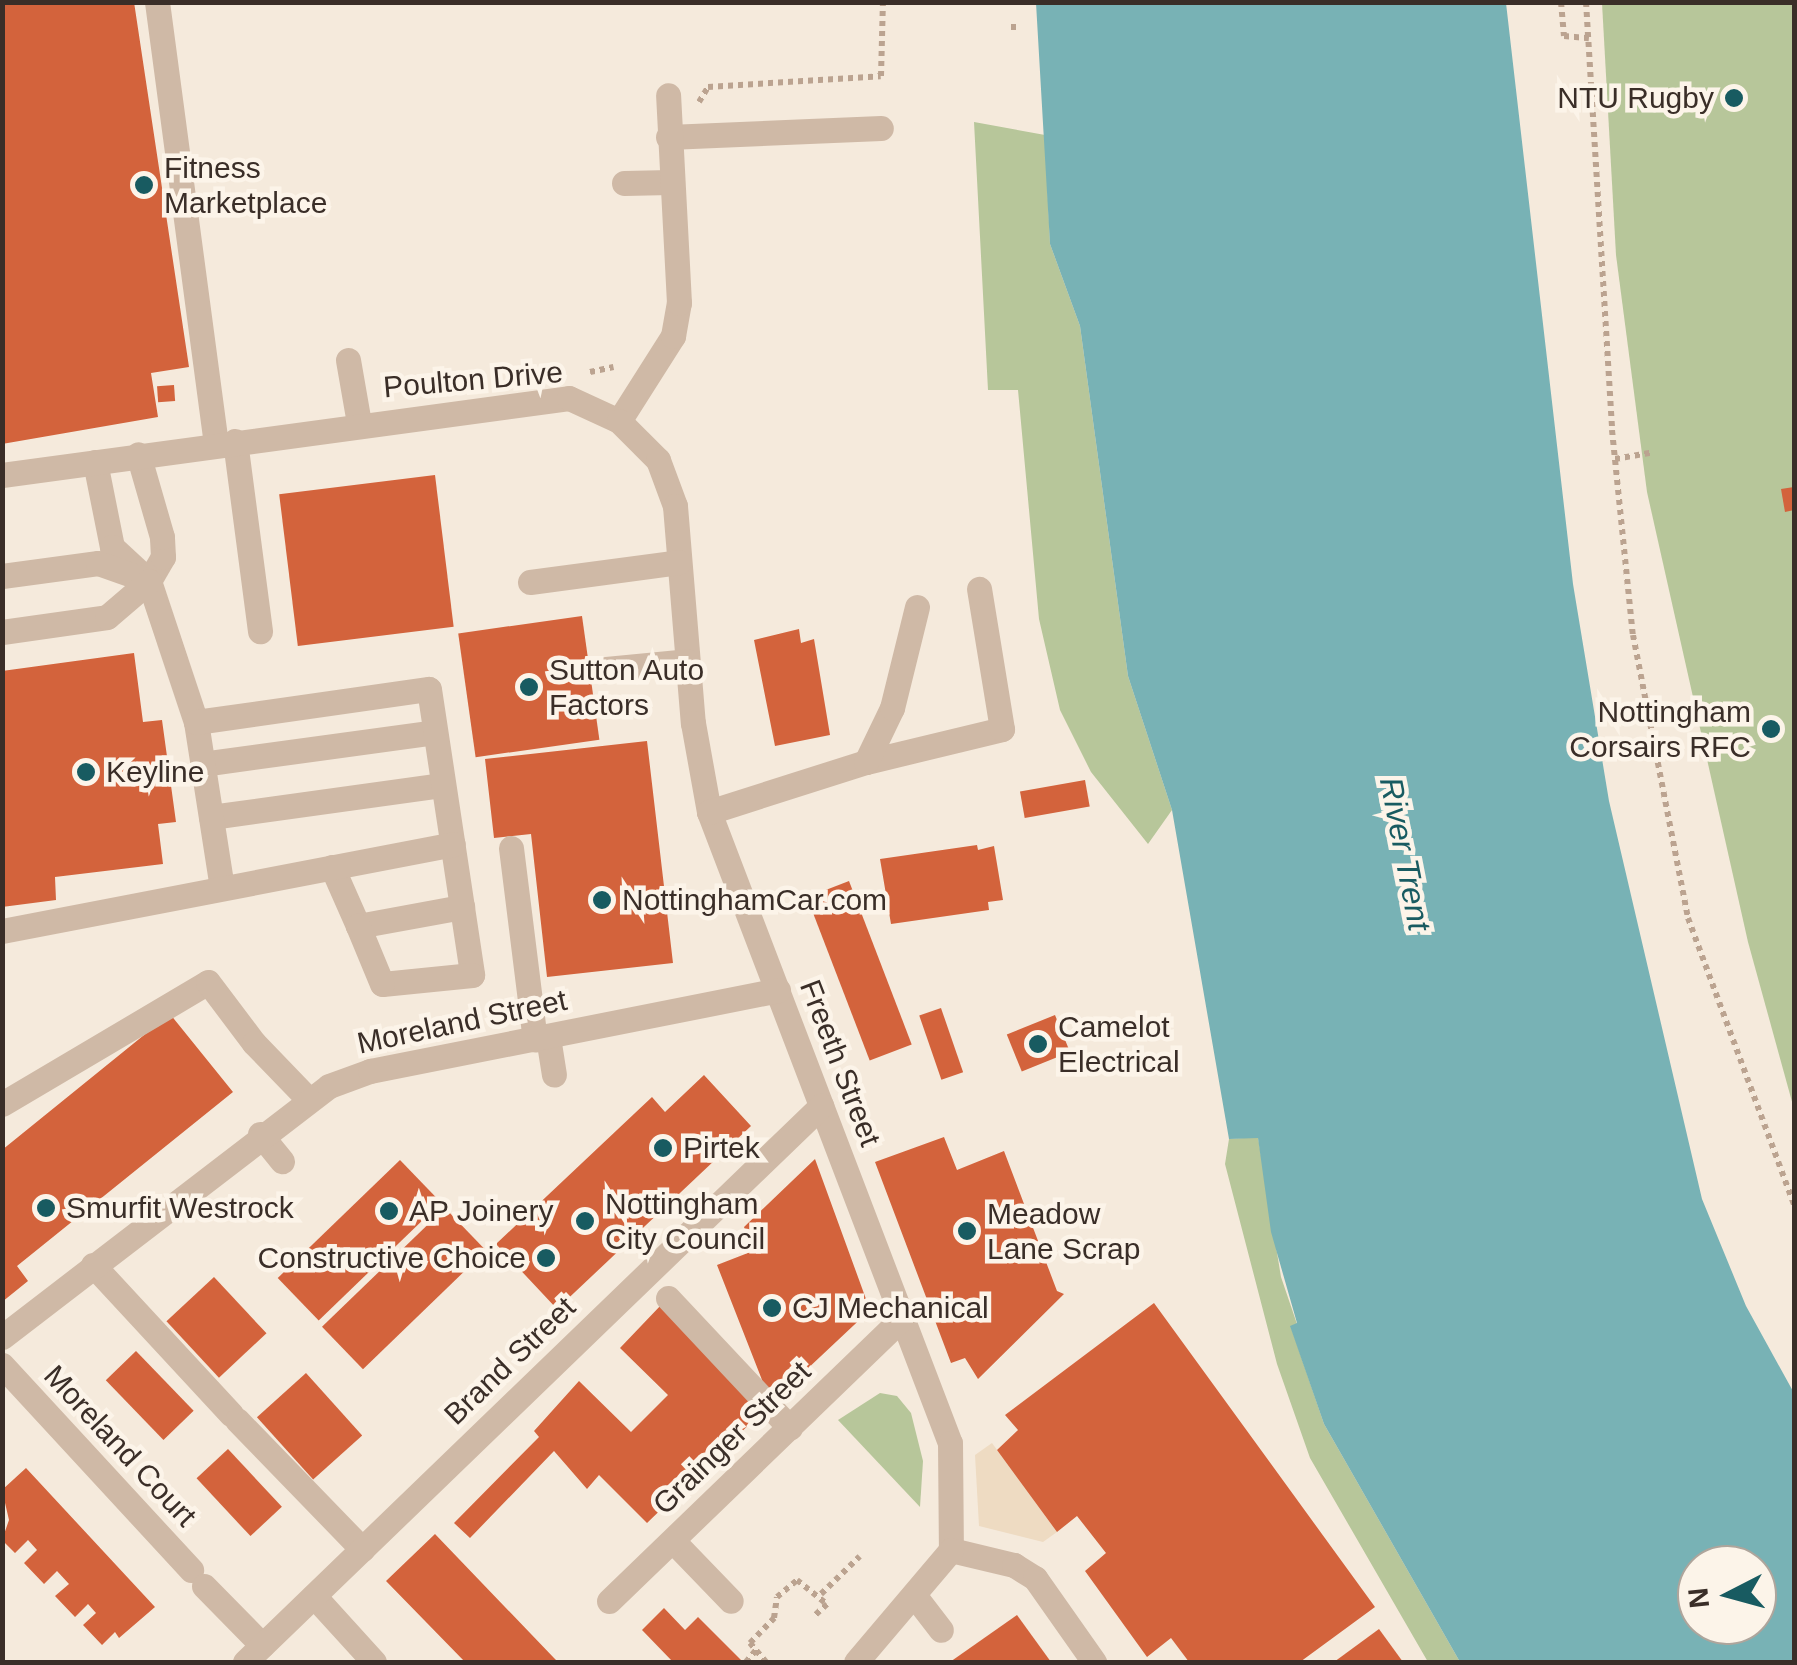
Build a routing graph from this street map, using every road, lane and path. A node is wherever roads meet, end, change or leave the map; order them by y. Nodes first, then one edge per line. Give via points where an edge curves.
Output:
1 (157, 2) edge
2 (884, 2) edge
3 (1560, 2) edge
4 (1586, 2) edge
5 (1022, 27) dead end
6 (1010, 28) dead end
7 (1589, 38) junction
8 (667, 101) dead end
9 (881, 128) dead end
10 (668, 137) junction
11 (670, 182) junction
12 (624, 183) dead end
13 (348, 360) dead end
14 (619, 422) junction
15 (359, 423) junction
16 (226, 442) junction
17 (1650, 453) dead end
18 (1614, 459) junction
19 (95, 462) junction
20 (140, 463) junction
21 (2, 475) edge
22 (679, 562) junction
23 (2, 576) edge
24 (149, 581) junction
25 (530, 582) dead end
26 (978, 590) dead end
27 (917, 606) dead end
28 (260, 630) dead end
29 (2, 632) edge
30 (686, 660) junction
31 (606, 669) dead end
32 (196, 722) junction
33 (436, 732) junction
34 (866, 762) junction
35 (202, 764) junction
36 (443, 785) junction
37 (709, 812) junction
38 (211, 817) junction
39 (452, 844) junction
40 (511, 848) dead end
41 (332, 866) junction
42 (222, 888) junction
43 (462, 907) junction
44 (358, 926) junction
45 (2, 931) edge
46 (778, 990) junction
47 (542, 1039) junction
48 (554, 1075) dead end
49 (308, 1099) junction
50 (2, 1104) edge
51 (821, 1106) junction
52 (260, 1134) junction
53 (282, 1160) dead end
54 (1794, 1206) edge
55 (93, 1265) junction
56 (668, 1298) dead end
57 (900, 1320) junction
58 (2, 1337) edge
59 (2, 1366) edge
60 (790, 1428) junction
61 (674, 1541) junction
62 (362, 1549) junction
63 (951, 1550) junction
64 (860, 1556) dead end
65 (821, 1594) junction
66 (914, 1595) junction
67 (314, 1596) junction
68 (731, 1601) dead end
69 (600, 1607) dead end
70 (813, 1617) dead end
71 (941, 1630) dead end
72 (756, 1650) junction
73 (253, 1654) edge
74 (374, 1662) edge
75 (746, 1662) edge
76 (766, 1662) edge
77 (856, 1662) edge
78 (1094, 1662) edge

1 - 16 street
2 - 10 path via 882,76 708,88
3 - 7 path via 1564,36
4 - 7 path
5 - 6 path
7 - 18 path
8 - 10 street
9 - 10 street
10 - 11 street
11 - 12 street
11 - 14 street via 679,302 673,336
13 - 15 street
14 - 15 street, Poulton Drive via 568,398
14 - 22 street, Freeth Street via 658,460 675,506
15 - 16 street, Poulton Drive
16 - 20 street, Poulton Drive
16 - 28 street
17 - 18 path
18 - 54 path via 1632,635 1688,918
19 - 20 street, Poulton Drive
19 - 21 street, Poulton Drive
19 - 24 street via 112,547
20 - 24 street via 163,557
22 - 25 street
22 - 30 street, Freeth Street
23 - 24 street via 98,563
24 - 29 street via 107,616
24 - 32 street
26 - 34 street via 1002,729
27 - 34 street via 892,708
30 - 31 street
30 - 37 street, Freeth Street
32 - 33 street via 429,689
32 - 35 street
33 - 35 street
33 - 36 street
34 - 37 street
35 - 38 street
36 - 38 street
36 - 39 street
37 - 46 street, Freeth Street
38 - 42 street
39 - 41 street
39 - 43 street
40 - 47 street
41 - 42 street
41 - 44 street
42 - 45 street
43 - 44 street
43 - 44 street via 472,975 382,984
46 - 47 street, Moreland Street
46 - 51 street, Freeth Street
47 - 48 street
47 - 49 street, Moreland Street via 370,1071
49 - 50 street via 208,982 90,1046
49 - 52 street, Moreland Street
51 - 57 street, Freeth Street
51 - 62 street, Brand Street
52 - 53 street
52 - 55 street, Moreland Street
55 - 58 street, Moreland Street
55 - 62 street
56 - 60 street
57 - 60 street, Grainger Street
57 - 63 street, Freeth Street via 950,1443
59 - 73 street, Moreland Court via 197,1578
60 - 61 street, Grainger Street
61 - 68 street
61 - 69 street, Grainger Street
62 - 67 street, Brand Street
63 - 66 street
63 - 78 street via 1014,1565 1035,1578
64 - 65 path
65 - 70 path via 827,1604
65 - 72 path via 796,1580 777,1597 774,1618 750,1643
66 - 71 street
66 - 77 street
67 - 73 street, Brand Street
67 - 74 street
72 - 75 path
72 - 76 path

